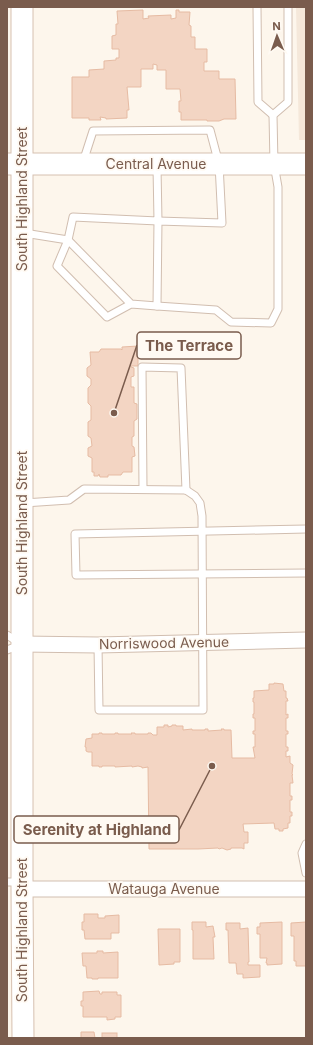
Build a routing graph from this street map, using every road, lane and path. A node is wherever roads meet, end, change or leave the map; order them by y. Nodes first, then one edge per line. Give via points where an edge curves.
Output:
1 (22, 7) edge
2 (258, 7) edge
3 (288, 7) edge
4 (273, 115) junction
5 (15, 164) edge
6 (82, 164) junction
7 (157, 164) junction
8 (219, 164) junction
9 (274, 164) junction
10 (306, 164) edge
11 (158, 222) junction
12 (22, 232) junction
13 (68, 240) junction
14 (131, 304) junction
15 (157, 306) junction
16 (143, 489) junction
17 (186, 490) junction
18 (22, 503) junction
19 (306, 529) edge
20 (202, 531) junction
21 (306, 573) edge
22 (203, 574) junction
23 (306, 640) edge
24 (203, 642) junction
25 (12, 643) edge
26 (98, 645) junction
27 (306, 844) edge
28 (306, 873) edge
29 (17, 884) edge
30 (306, 889) edge
31 (23, 1038) edge

1 - 5 main road, South Highland Street
2 - 4 lane via 258,102
3 - 4 lane via 288,102
4 - 9 lane
5 - 6 main road, Central Avenue
5 - 12 main road, South Highland Street
6 - 7 main road, Central Avenue
6 - 8 lane via 93,131 210,130
7 - 8 main road, Central Avenue
7 - 11 lane
8 - 9 main road, Central Avenue
8 - 11 lane via 222,223
9 - 10 main road, Central Avenue
9 - 15 lane via 278,187 278,309 271,323 231,322 216,310
11 - 13 lane via 73,217
11 - 15 lane
12 - 13 lane
12 - 18 main road, South Highland Street
13 - 14 lane
13 - 14 lane via 57,266 107,317
14 - 15 lane
16 - 17 lane
16 - 17 lane via 142,367 181,368
16 - 18 lane via 84,490 68,500
17 - 20 lane via 200,503
18 - 25 main road, South Highland Street
19 - 20 lane
20 - 22 lane
20 - 22 lane via 75,534 75,547 76,575
21 - 22 lane
22 - 24 lane
23 - 24 street, Norriswood Avenue
24 - 26 street, Norriswood Avenue
24 - 26 lane via 203,710 99,710
25 - 26 street, Norriswood Avenue
25 - 29 main road, South Highland Street
27 - 28 lane via 302,853
29 - 30 street, Watauga Avenue
29 - 31 main road, South Highland Street

